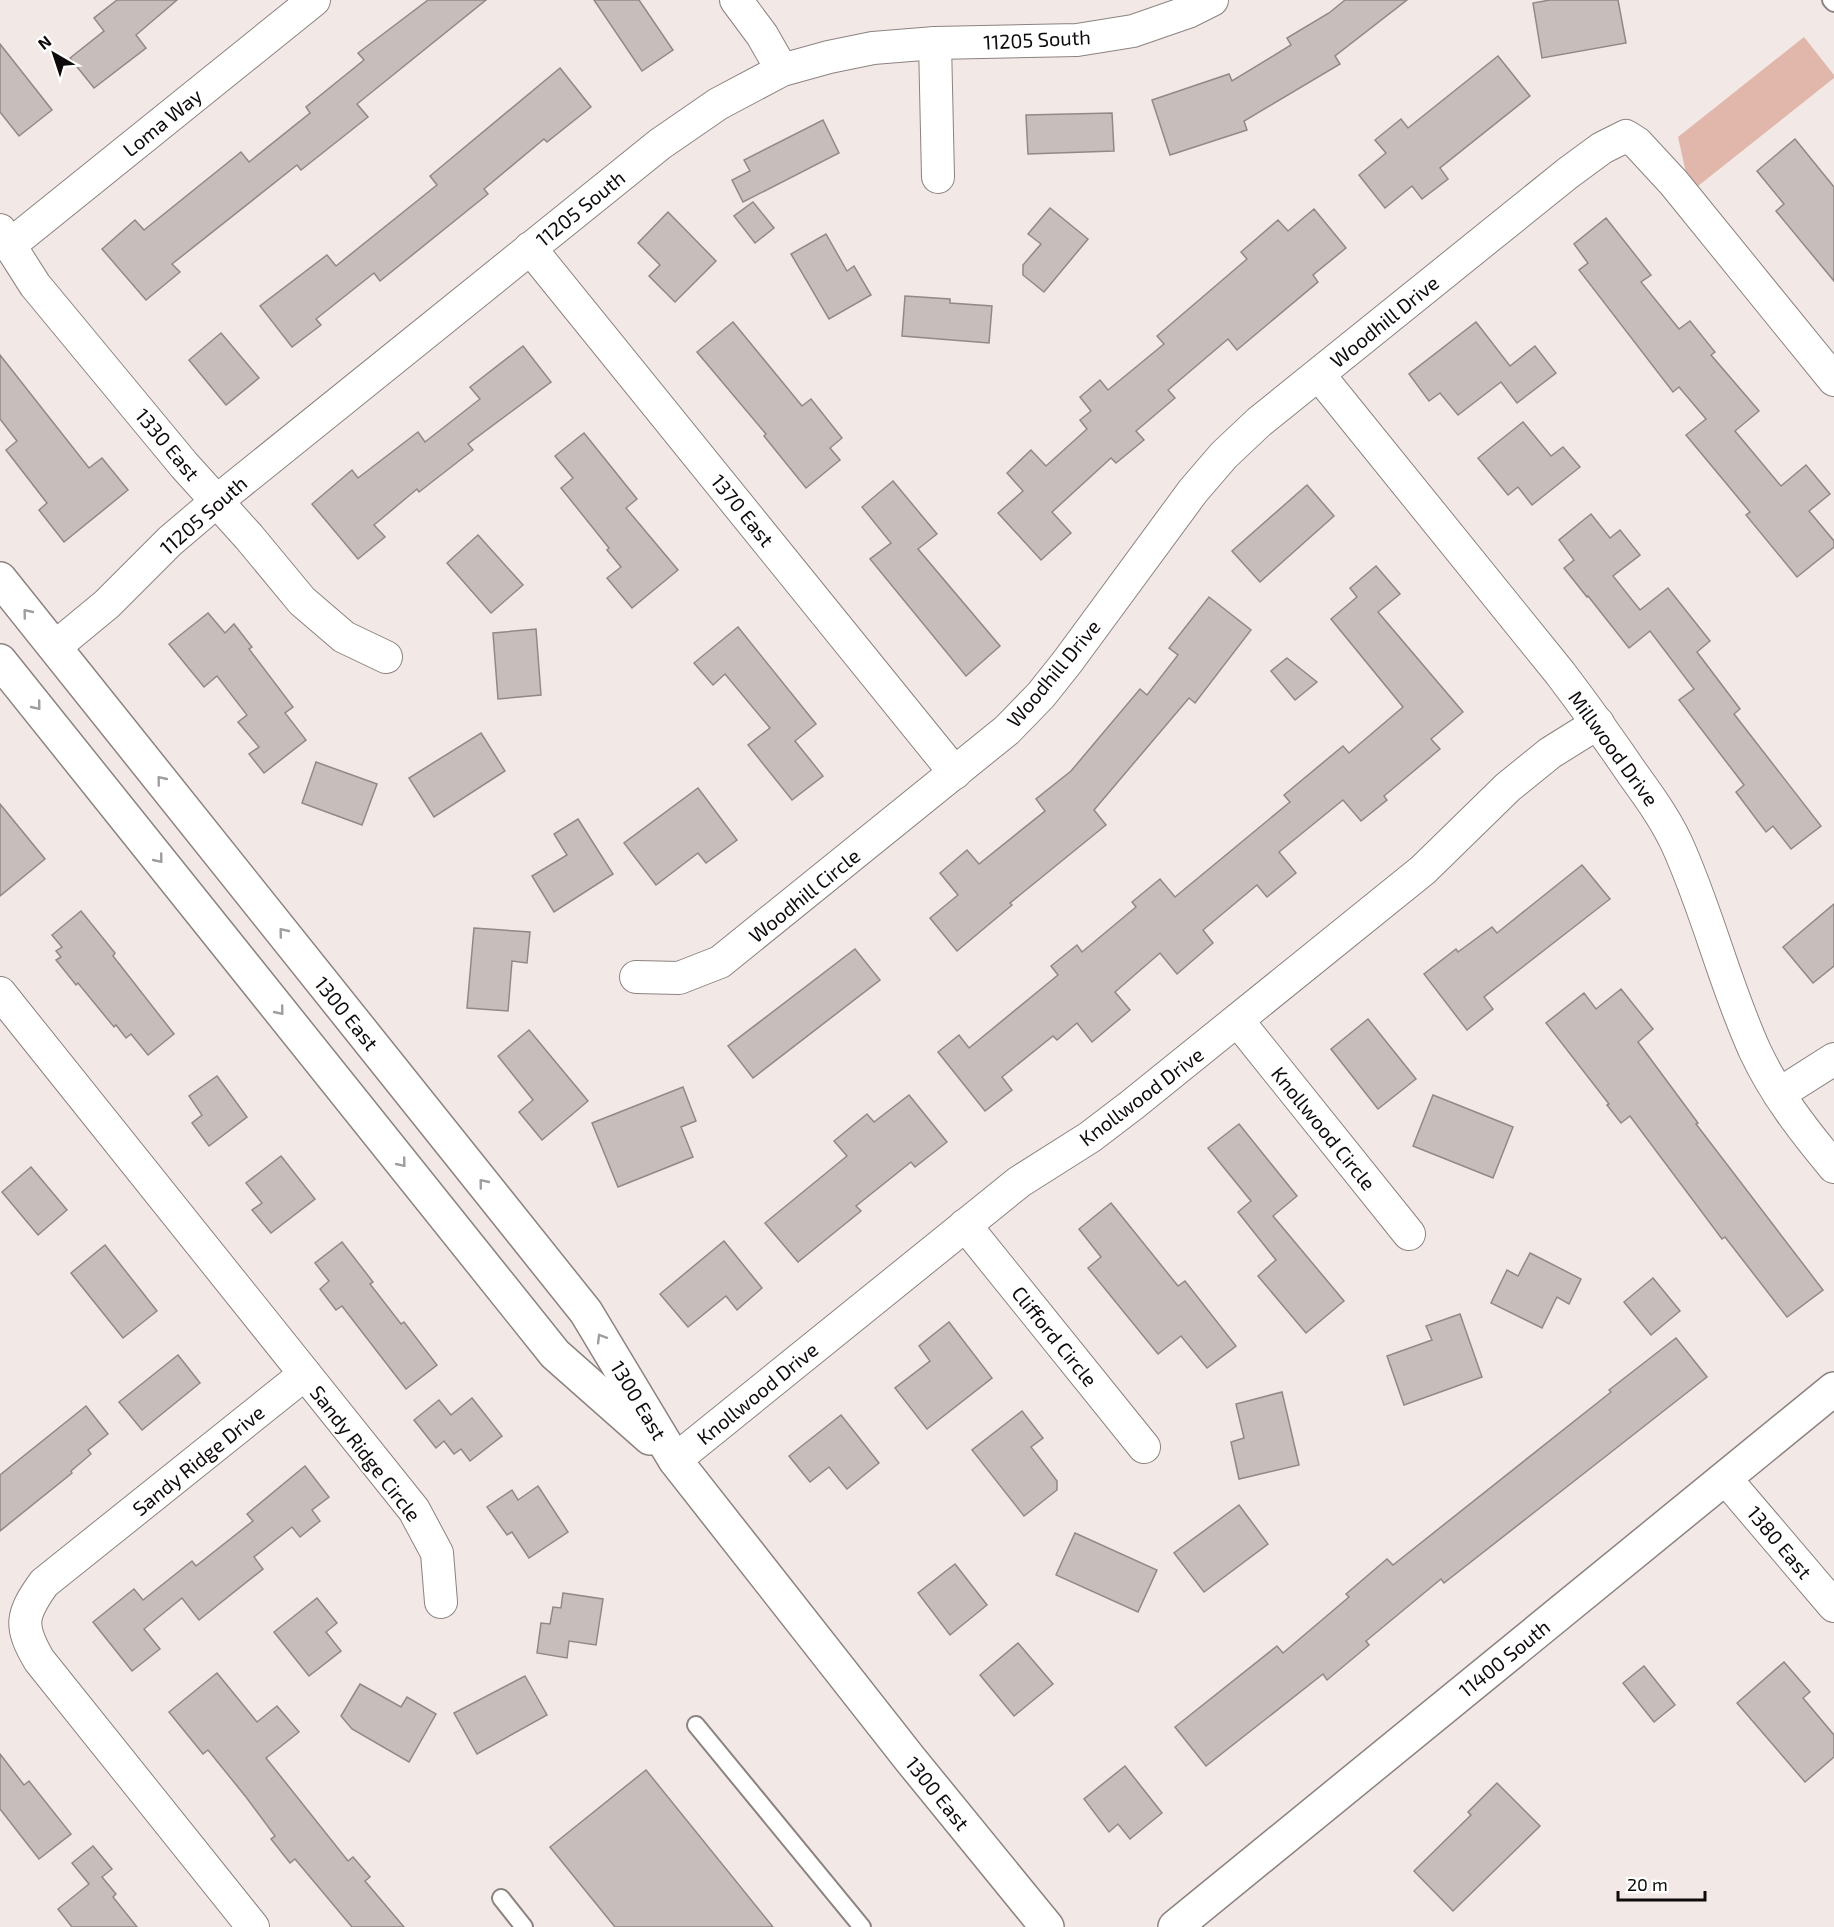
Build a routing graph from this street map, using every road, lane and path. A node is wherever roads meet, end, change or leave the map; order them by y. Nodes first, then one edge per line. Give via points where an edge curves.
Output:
1 (736, 0) edge
2 (1212, 0) edge
3 (311, 1) edge
4 (935, 43) junction
5 (782, 70) junction
6 (938, 177) dead end
7 (5, 238) edge
8 (530, 248) junction
9 (1318, 375) junction
10 (1834, 380) edge
11 (217, 501) junction
12 (0, 579) edge
13 (55, 647) junction
14 (386, 657) dead end
15 (0, 661) edge
16 (1598, 723) junction
17 (955, 773) junction
18 (636, 977) dead end
19 (0, 993) edge
20 (1238, 1021) junction
21 (1834, 1059) edge
22 (1779, 1094) junction
23 (1834, 1167) edge
24 (965, 1225) junction
25 (1409, 1234) dead end
26 (305, 1374) junction
27 (1834, 1389) edge
28 (1144, 1447) dead end
29 (675, 1460) junction
30 (1725, 1478) junction
31 (441, 1602) dead end
32 (1834, 1606) edge
33 (696, 1725) dead end
34 (501, 1898) dead end
35 (252, 1927) edge
36 (524, 1927) edge
37 (862, 1927) edge
38 (1047, 1927) edge
39 (1175, 1927) edge

1 - 5 street
2 - 4 street, 11205 South via 1133,30 1077,40
3 - 7 street, Loma Way
4 - 5 street, 11205 South via 873,48
4 - 6 street
5 - 8 street, 11205 South via 718,104 660,144
7 - 11 street, 1330 East via 35,285
8 - 11 street, 11205 South
8 - 17 street, 1370 East
9 - 10 street, Woodhill Drive via 1568,173 1626,136 1674,183
9 - 16 street, Millwood Drive
9 - 17 street, Woodhill Drive via 1224,455 1041,695
11 - 13 street, 11205 South
11 - 14 street, 1330 East via 302,601 344,638
13 -> 12 main road, 1300 East
29 -> 13 main road, 1300 East via 586,1312
15 -> 29 main road, 1300 East via 555,1354
16 - 20 street, Knollwood Drive via 1550,753 1508,787 1423,870
16 - 22 street, Millwood Drive via 1655,804 1675,840 1755,1051
17 - 18 street, Woodhill Circle via 720,962 679,978
19 - 26 street
20 - 24 street, Knollwood Drive via 1132,1106 1019,1182
20 - 25 street, Knollwood Circle
21 - 22 street
22 - 23 street, Millwood Drive
24 - 28 street, Clifford Circle
24 - 29 street, Knollwood Drive
26 - 31 street, Sandy Ridge Circle via 414,1510 437,1553
26 - 35 street, Sandy Ridge Drive via 44,1584 24,1620 28,1641 39,1660
27 - 30 main road, 11400 South
29 - 38 main road, 1300 East
30 - 32 street, 1380 East
30 - 39 main road, 11400 South
33 - 37 lane
34 - 36 lane

